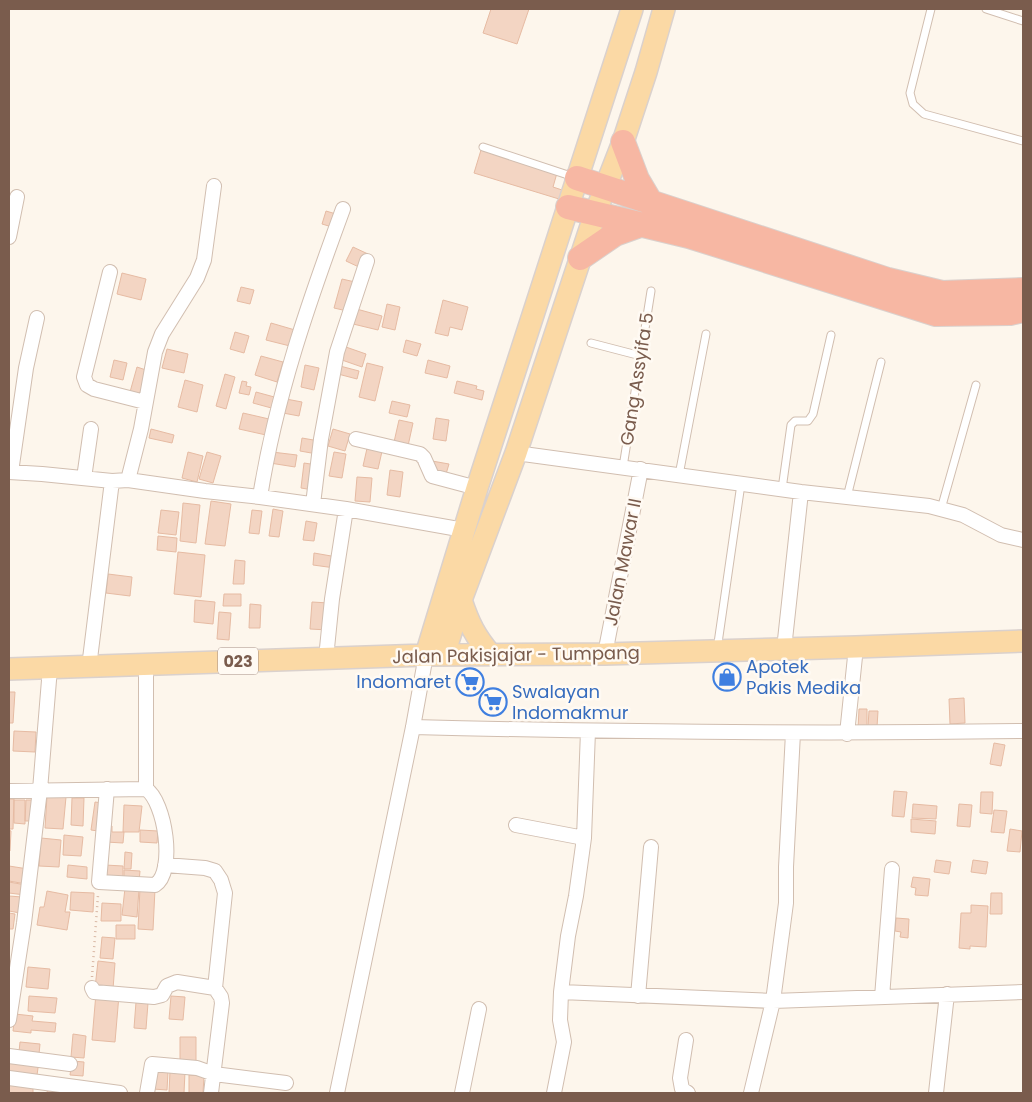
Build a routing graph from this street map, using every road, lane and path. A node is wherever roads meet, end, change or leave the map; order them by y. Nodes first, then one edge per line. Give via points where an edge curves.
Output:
1 (632, 9) edge
2 (664, 9) edge
3 (931, 9) edge
4 (986, 9) edge
5 (1023, 21) edge
6 (1023, 141) edge
7 (623, 142) junction
8 (483, 147) dead end
9 (577, 178) junction
10 (214, 186) dead end
11 (606, 187) junction
12 (17, 197) dead end
13 (568, 207) junction
14 (343, 210) dead end
15 (646, 213) junction
16 (595, 214) junction
17 (9, 237) edge
18 (580, 258) junction
19 (367, 261) dead end
20 (110, 272) dead end
21 (651, 290) dead end
22 (1023, 290) edge
23 (1023, 310) edge
24 (37, 318) dead end
25 (706, 334) dead end
26 (831, 335) dead end
27 (591, 343) dead end
28 (640, 356) junction
29 (881, 362) dead end
30 (976, 384) dead end
31 (145, 402) junction
32 (14, 418) edge
33 (91, 429) dead end
34 (356, 440) dead end
35 (516, 453) junction
36 (623, 467) junction
37 (641, 470) junction
38 (10, 472) edge
39 (679, 475) junction
40 (84, 478) junction
41 (128, 480) junction
42 (112, 481) junction
43 (741, 484) junction
44 (477, 488) junction
45 (782, 490) junction
46 (801, 492) junction
47 (260, 497) junction
48 (847, 497) junction
49 (313, 504) junction
50 (346, 509) junction
51 (941, 510) junction
52 (464, 530) junction
53 (1023, 540) edge
54 (461, 600) junction
55 (1023, 640) edge
56 (856, 647) junction
57 (784, 649) junction
58 (717, 651) junction
59 (605, 654) junction
60 (435, 655) junction
61 (491, 656) junction
62 (326, 658) junction
63 (146, 664) junction
64 (89, 667) junction
65 (50, 668) junction
66 (9, 669) edge
67 (413, 727) junction
68 (588, 731) junction
69 (1023, 731) edge
70 (794, 733) junction
71 (848, 734) junction
72 (107, 789) junction
73 (146, 789) junction
74 (40, 790) junction
75 (9, 791) edge
76 (516, 826) dead end
77 (584, 838) junction
78 (652, 847) dead end
79 (166, 865) junction
80 (892, 869) dead end
81 (99, 882) junction
82 (92, 988) joint
83 (215, 988) junction
84 (561, 992) junction
85 (1023, 992) edge
86 (947, 994) junction
87 (638, 996) junction
88 (882, 997) junction
89 (773, 1001) junction
90 (479, 1009) dead end
91 (9, 1020) edge
92 (686, 1040) dead end
93 (9, 1056) edge
94 (70, 1064) dead end
95 (214, 1074) junction
96 (9, 1078) edge
97 (286, 1083) dead end
98 (120, 1093) edge
99 (147, 1093) edge
100 (211, 1093) edge
101 (336, 1093) edge
102 (462, 1093) edge
103 (554, 1093) edge
104 (688, 1093) edge
105 (751, 1093) edge
106 (936, 1093) edge

1 - 9 main road
2 - 7 main road
3 - 6 lane via 910,92 913,104 924,114
4 - 5 lane
7 - 11 main road
7 - 15 highway
8 - 9 lane
9 - 11 highway
9 - 13 main road
10 - 31 street via 204,260 197,278 162,334
11 - 15 highway
11 - 16 main road
12 - 17 street
13 - 16 highway
13 - 44 main road
14 - 47 street via 279,399
15 - 16 highway
15 - 18 highway
15 - 22 highway via 942,293
15 - 23 highway via 689,236 936,314
16 - 18 main road
18 - 35 main road
19 - 49 street via 337,352
20 - 31 street via 84,377 94,390
21 - 28 lane, Gang Assyifa 5
24 - 32 street
25 - 39 lane
26 - 45 lane via 813,414 808,421 795,420 791,425
27 - 28 lane
28 - 36 lane, Gang Assyifa 5
29 - 48 lane
30 - 51 lane
31 - 41 street
32 - 38 street
33 - 40 street
34 - 44 street via 420,454 432,476
35 - 36 street
35 - 54 main road
36 - 37 street
37 - 39 street
37 - 59 street, Jalan Mawar II
38 - 40 street
39 - 43 street
40 - 42 street
41 - 42 street
41 - 47 street
42 - 64 street
43 - 45 street
43 - 58 lane
44 - 52 main road
45 - 46 street
46 - 48 street
46 - 57 street
47 - 49 street
48 - 51 street
49 - 50 street
50 - 52 street
50 - 62 street
51 - 53 street via 963,515 1001,535
52 - 60 main road
54 - 60 main road
54 - 61 main road via 472,630
55 - 56 main road, Jalan Pakisjajar - Tumpang / 023
56 - 57 main road, Jalan Pakisjajar - Tumpang / 023
56 - 71 street
57 - 58 main road, Jalan Pakisjajar - Tumpang / 023
58 - 59 main road, Jalan Pakisjajar - Tumpang / 023
59 - 61 main road, Jalan Pakisjajar - Tumpang / 023
60 - 61 main road, Jalan Pakisjajar - Tumpang / 023
60 - 62 main road, Jalan Pakisjajar - Tumpang / 023
60 - 67 street
62 - 63 main road, Jalan Pakisjajar - Tumpang / 023
63 - 64 main road, Jalan Pakisjajar - Tumpang / 023
63 - 73 street
64 - 65 main road, Jalan Pakisjajar - Tumpang / 023
65 - 66 main road, Jalan Pakisjajar - Tumpang / 023
65 - 74 street
67 - 68 street
67 - 101 street
68 - 70 street
68 - 77 street
69 - 71 street
70 - 71 street
70 - 89 street via 786,903
72 - 73 street
72 - 74 street
72 - 81 street
73 - 74 street
73 - 79 street via 154,796 161,813
74 - 75 street
74 - 91 street
76 - 77 street
77 - 84 street
78 - 87 street
79 - 81 street via 162,879 155,885
79 - 83 street via 205,868 215,871 221,880 225,893
80 - 88 street
81 - 82 path
82 - 83 street via 94,992 154,997 162,995 167,986 176,982
83 - 95 street via 222,1003
84 - 87 street
84 - 103 street via 560,1020 564,1042
85 - 86 street
86 - 88 street
86 - 106 street
87 - 89 street
88 - 89 street
89 - 105 street
90 - 102 street
92 - 104 street via 680,1078 682,1089
93 - 94 street
95 - 97 street
95 - 99 street via 197,1068 152,1064
95 - 100 street
96 - 98 street

